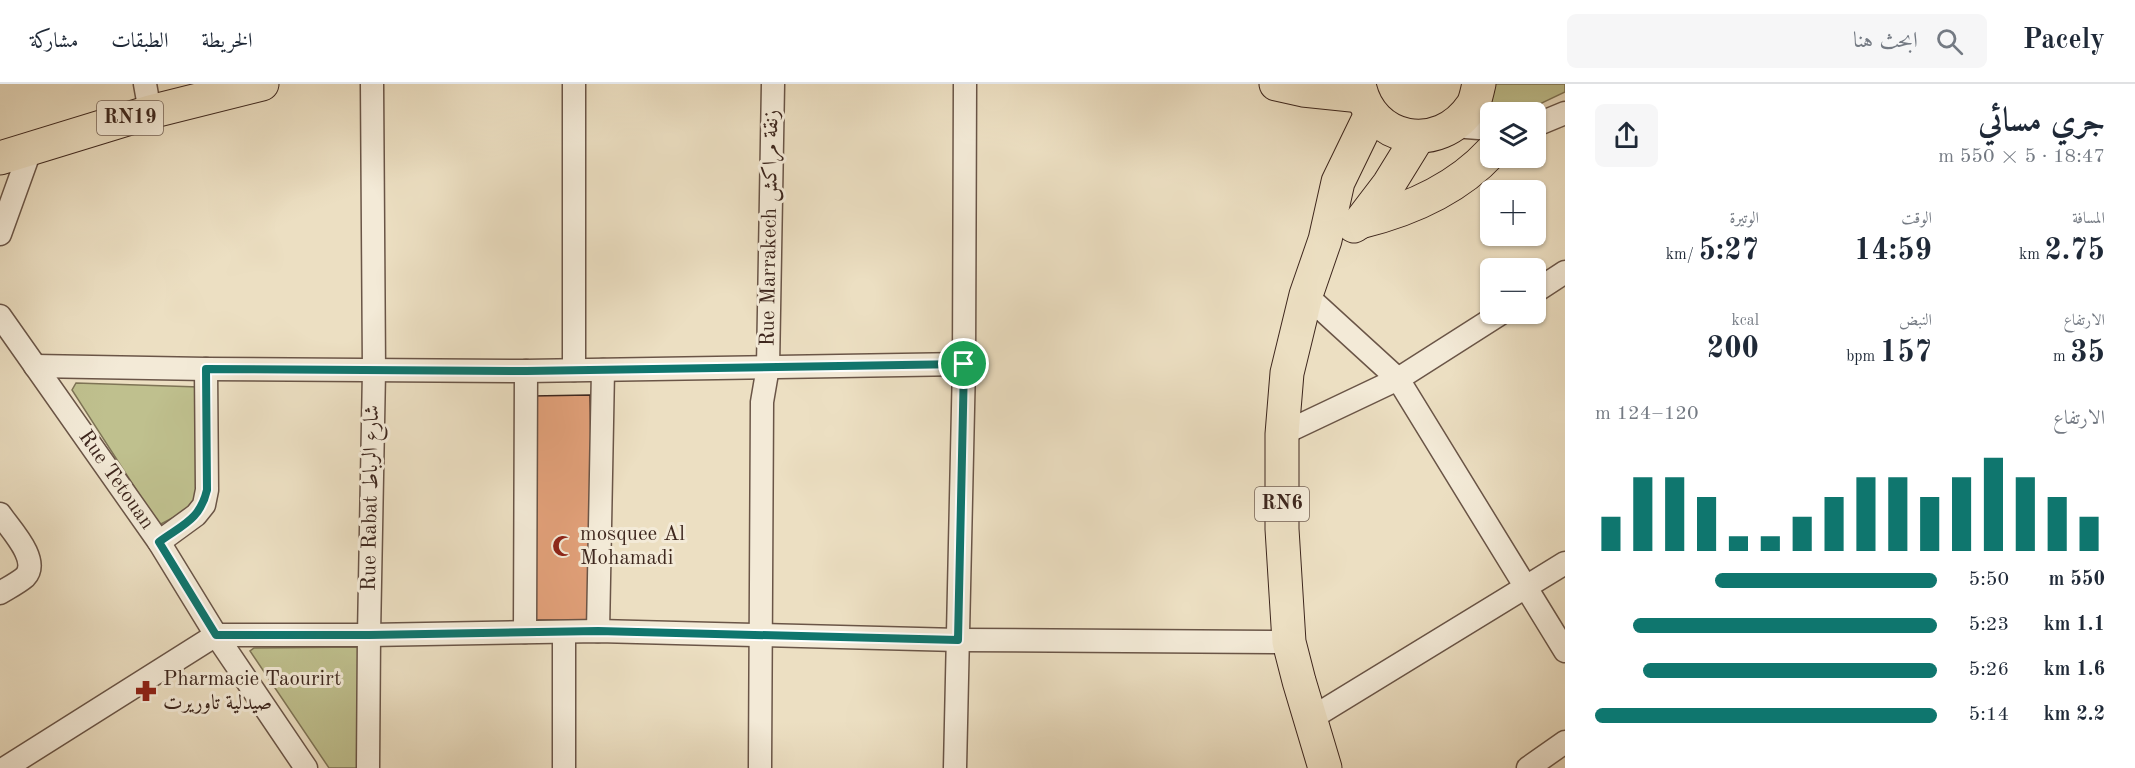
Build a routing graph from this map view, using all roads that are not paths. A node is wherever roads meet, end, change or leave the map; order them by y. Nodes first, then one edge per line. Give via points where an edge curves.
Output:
1 (262, 84) edge
2 (372, 84) edge
3 (573, 84) edge
4 (773, 84) edge
5 (965, 84) edge
6 (1276, 84) edge
7 (1479, 84) edge
8 (147, 98) edge
9 (1364, 98) edge
10 (1565, 113) edge
11 (1546, 121) edge
12 (1454, 126) junction
13 (1480, 128) edge
14 (1418, 137) junction
15 (31, 148) junction
16 (0, 158) edge
17 (1480, 161) edge
18 (1360, 222) junction
19 (0, 234) edge
20 (1325, 240) junction
21 (1565, 272) edge
22 (1546, 284) edge
23 (1306, 295) junction
24 (0, 318) edge
25 (1484, 324) edge
26 (964, 364) junction
27 (35, 366) junction
28 (768, 367) junction
29 (206, 369) junction
30 (374, 370) junction
31 (574, 370) junction
32 (603, 370) junction
33 (526, 371) junction
34 (1398, 379) junction
35 (1282, 434) junction
36 (0, 514) edge
37 (159, 542) junction
38 (1565, 563) edge
39 (1525, 587) junction
40 (0, 593) edge
41 (598, 631) junction
42 (525, 632) junction
43 (564, 633) junction
44 (216, 635) junction
45 (369, 635) junction
46 (762, 636) junction
47 (958, 640) junction
48 (1290, 642) junction
49 (1565, 651) edge
50 (1310, 719) junction
51 (1565, 742) edge
52 (7, 767) edge
53 (306, 768) edge
54 (368, 768) edge
55 (564, 768) edge
56 (760, 768) edge
57 (955, 768) edge
58 (1325, 768) edge
59 (1528, 768) edge

1 - 8 main road, RN19
2 - 30 street, Rue Rabat شارع الرباط
3 - 31 street
4 - 28 street, Rue Marrakech زنقة مراكش
5 - 26 street
6 - 9 main road
7 - 12 main road via 1473,105
8 - 15 main road, RN19
9 - 14 main road via 1384,126
9 - 20 main road, RN6
10 - 11 street
12 - 13 street
12 - 14 main road
14 - 18 main road
15 - 16 main road, RN19
15 - 19 street
17 - 18 main road via 1435,195 1399,212
18 - 20 main road
20 - 23 main road, RN6
21 - 22 street
23 - 34 street
23 - 35 main road, RN6 via 1287,373
24 - 27 street, Rue Tetouan
25 - 34 street
26 - 28 street
26 - 47 street
27 - 29 street
27 - 37 street, Rue Tetouan
28 - 32 street
28 - 46 street, Rue Marrakech زنقة مراكش via 762,402
29 - 30 street
29 - 37 street via 204,505
30 - 33 street
30 - 45 street, Rue Rabat شارع الرباط
31 - 32 street
31 - 33 street
32 - 41 street
33 - 42 street
34 - 35 street
34 - 39 street
35 - 48 main road, RN6 via 1282,529
36 - 40 street via 30,557 31,566 26,576
37 - 44 street, Rue Tetouan
38 - 39 street
39 - 49 street
39 - 50 street
41 - 43 street
41 - 46 street
42 - 43 street
42 - 45 street
43 - 55 street
44 - 45 street
44 - 52 street
44 - 53 street, Rue Tetouan
45 - 54 street, Rue Rabat شارع الرباط
46 - 47 street
46 - 56 street, Rue Marrakech زنقة مراكش
47 - 48 street
47 - 57 street
48 - 50 main road, RN6
50 - 58 main road, RN6
51 - 59 street

